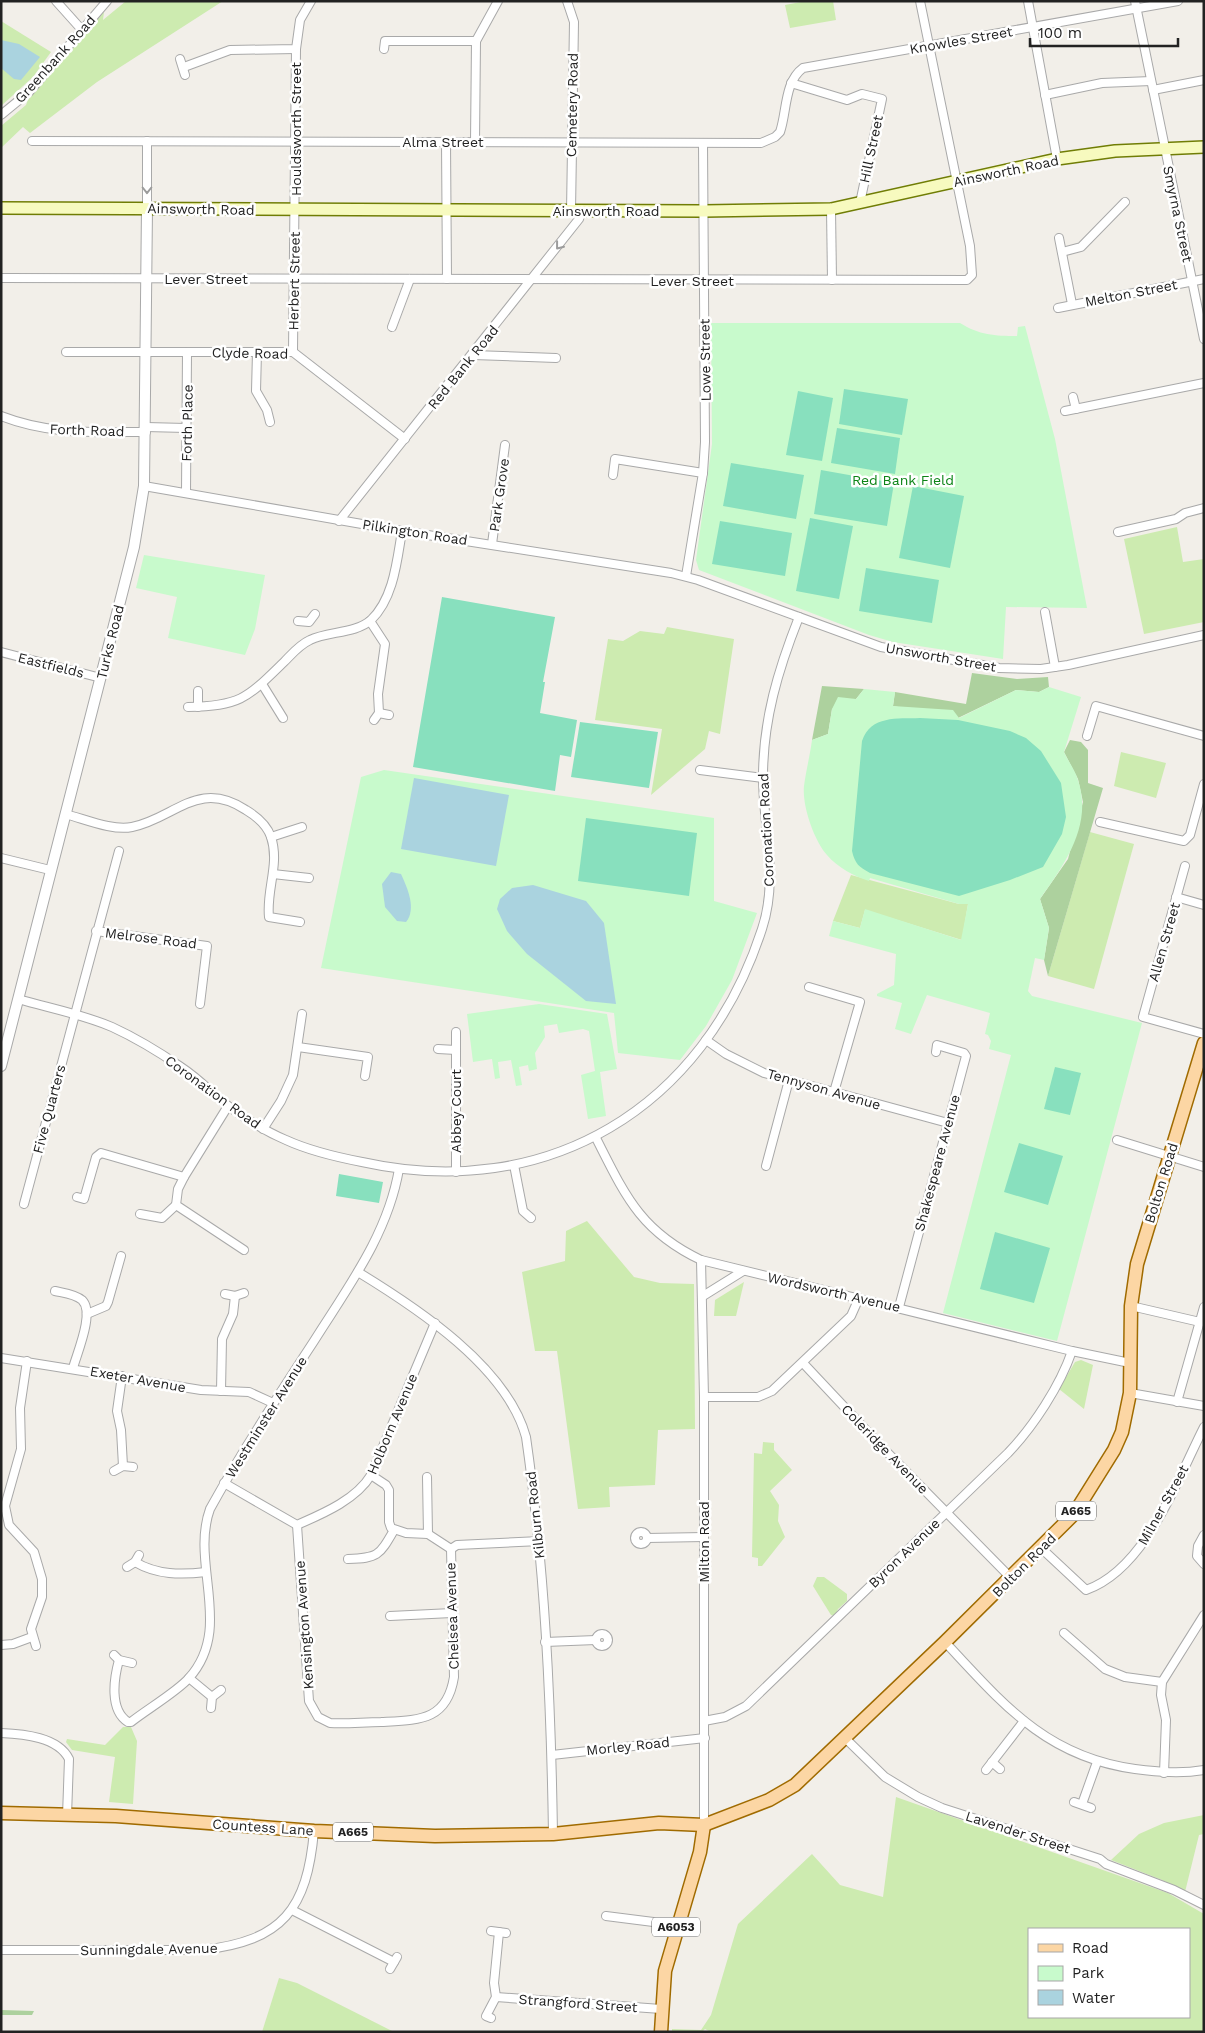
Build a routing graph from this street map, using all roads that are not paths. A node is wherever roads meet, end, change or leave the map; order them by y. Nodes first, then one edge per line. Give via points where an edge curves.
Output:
1 (56, 1) edge
2 (107, 1) edge
3 (311, 1) edge
4 (498, 1) edge
5 (568, 1) edge
6 (920, 1) edge
7 (1028, 1) edge
8 (1178, 1) edge
9 (1136, 5) edge
10 (1033, 27) junction
11 (82, 30) junction
12 (476, 41) junction
13 (929, 45) junction
14 (296, 49) junction
15 (384, 49) dead end
16 (180, 59) dead end
17 (803, 68) joint
18 (1204, 80) edge
19 (1151, 81) junction
20 (791, 83) junction
21 (1153, 90) junction
22 (1045, 95) junction
23 (1, 115) edge
24 (32, 141) dead end
25 (147, 141) junction
26 (296, 142) junction
27 (446, 142) junction
28 (475, 142) junction
29 (571, 142) junction
30 (703, 143) junction
31 (1204, 147) edge
32 (1165, 148) junction
33 (1057, 159) junction
34 (957, 182) junction
35 (1125, 202) dead end
36 (860, 203) junction
37 (1, 208) edge
38 (147, 208) junction
39 (832, 209) junction
40 (295, 210) junction
41 (446, 211) junction
42 (576, 211) junction
43 (704, 211) junction
44 (1114, 213) junction
45 (1122, 220) dead end
46 (1059, 238) dead end
47 (1062, 252) junction
48 (1, 278) edge
49 (147, 279) junction
50 (292, 279) junction
51 (410, 279) junction
52 (447, 279) junction
53 (532, 279) junction
54 (1204, 279) edge
55 (832, 280) junction
56 (704, 281) junction
57 (1192, 281) junction
58 (1072, 304) junction
59 (1058, 308) dead end
60 (392, 327) dead end
61 (1204, 339) edge
62 (66, 352) dead end
63 (146, 352) junction
64 (188, 352) junction
65 (257, 352) junction
66 (293, 352) junction
67 (473, 355) junction
68 (556, 358) dead end
69 (1204, 383) edge
70 (1074, 398) dead end
71 (1076, 409) junction
72 (1065, 411) dead end
73 (1, 416) edge
74 (270, 422) dead end
75 (186, 428) junction
76 (146, 430) junction
77 (405, 439) junction
78 (506, 446) dead end
79 (703, 473) junction
80 (613, 474) dead end
81 (144, 486) junction
82 (186, 493) junction
83 (1204, 508) edge
84 (340, 521) junction
85 (402, 531) junction
86 (1118, 532) dead end
87 (492, 544) junction
88 (686, 576) junction
89 (1046, 612) dead end
90 (315, 614) dead end
91 (799, 617) junction
92 (298, 621) dead end
93 (370, 621) junction
94 (309, 622) junction
95 (1204, 635) edge
96 (314, 638) junction
97 (1, 652) edge
98 (1055, 666) junction
99 (101, 678) junction
100 (262, 684) junction
101 (198, 691) dead end
102 (188, 707) dead end
103 (198, 707) junction
104 (380, 713) junction
105 (389, 715) dead end
106 (283, 718) dead end
107 (374, 720) dead end
108 (1088, 736) dead end
109 (1204, 736) edge
110 (700, 770) dead end
111 (762, 778) junction
112 (1204, 784) edge
113 (65, 814) junction
114 (1100, 822) dead end
115 (302, 826) dead end
116 (271, 837) junction
117 (119, 851) dead end
118 (1, 858) edge
119 (1185, 866) dead end
120 (50, 870) junction
121 (273, 874) junction
122 (309, 878) dead end
123 (1176, 897) junction
124 (1204, 904) edge
125 (300, 922) dead end
126 (96, 932) junction
127 (809, 987) dead end
128 (18, 1000) junction
129 (200, 1004) dead end
130 (74, 1014) junction
131 (302, 1014) dead end
132 (456, 1032) dead end
133 (1204, 1034) edge
134 (706, 1040) junction
135 (1204, 1043) edge
136 (298, 1047) junction
137 (438, 1049) dead end
138 (456, 1050) junction
139 (936, 1052) dead end
140 (1, 1066) edge
141 (365, 1076) dead end
142 (789, 1080) junction
143 (834, 1092) junction
144 (228, 1106) junction
145 (948, 1123) junction
146 (263, 1129) junction
147 (596, 1138) junction
148 (1117, 1140) dead end
149 (1169, 1156) junction
150 (514, 1165) junction
151 (766, 1166) dead end
152 (1204, 1166) edge
153 (399, 1169) junction
154 (456, 1172) junction
155 (184, 1177) junction
156 (77, 1197) dead end
157 (24, 1204) dead end
158 (176, 1205) junction
159 (140, 1214) dead end
160 (531, 1218) dead end
161 (244, 1250) dead end
162 (121, 1256) dead end
163 (701, 1260) junction
164 (743, 1271) junction
165 (358, 1272) junction
166 (55, 1291) dead end
167 (244, 1293) dead end
168 (226, 1294) dead end
169 (235, 1296) junction
170 (703, 1296) junction
171 (859, 1298) junction
172 (1131, 1306) junction
173 (899, 1307) junction
174 (1204, 1308) edge
175 (87, 1314) junction
176 (1200, 1322) junction
177 (435, 1324) junction
178 (1072, 1351) junction
179 (1, 1358) edge
180 (27, 1361) junction
181 (1130, 1362) junction
182 (803, 1363) junction
183 (73, 1368) junction
184 (122, 1376) junction
185 (221, 1391) junction
186 (1130, 1393) junction
187 (704, 1397) junction
188 (1178, 1402) junction
189 (273, 1403) junction
190 (1204, 1406) edge
191 (1204, 1427) edge
192 (123, 1466) junction
193 (133, 1467) dead end
194 (114, 1470) dead end
195 (371, 1475) junction
196 (427, 1477) dead end
197 (224, 1483) junction
198 (947, 1513) junction
199 (297, 1525) junction
200 (394, 1530) junction
201 (428, 1534) junction
202 (1204, 1535) edge
203 (704, 1537) junction
204 (648, 1538) dead end
205 (540, 1541) junction
206 (1041, 1548) junction
207 (451, 1549) junction
208 (139, 1554) dead end
209 (348, 1559) dead end
210 (134, 1562) junction
211 (1204, 1564) edge
212 (127, 1567) dead end
213 (206, 1572) junction
214 (1011, 1578) junction
215 (452, 1613) junction
216 (1204, 1614) edge
217 (390, 1616) dead end
218 (1196, 1628) junction
219 (1204, 1633) edge
220 (32, 1637) junction
221 (1067, 1639) dead end
222 (596, 1640) dead end
223 (545, 1642) junction
224 (946, 1642) junction
225 (1, 1644) edge
226 (36, 1646) dead end
227 (132, 1663) dead end
228 (189, 1678) junction
229 (1162, 1682) junction
230 (221, 1690) dead end
231 (212, 1697) junction
232 (211, 1708) dead end
233 (322, 1721) joint
234 (704, 1721) junction
235 (1024, 1722) junction
236 (1, 1733) edge
237 (705, 1738) junction
238 (846, 1739) junction
239 (552, 1755) junction
240 (992, 1762) junction
241 (1097, 1762) junction
242 (1000, 1769) dead end
243 (986, 1770) dead end
244 (1204, 1770) edge
245 (1164, 1773) junction
246 (1092, 1808) dead end
247 (1, 1813) edge
248 (67, 1816) junction
249 (704, 1825) junction
250 (314, 1831) junction
251 (553, 1834) junction
252 (1204, 1905) edge
253 (292, 1910) junction
254 (606, 1916) dead end
255 (677, 1925) junction
256 (499, 1932) dead end
257 (1, 1950) edge
258 (393, 1963) dead end
259 (496, 1997) junction
260 (661, 2009) junction
261 (491, 2018) dead end
262 (661, 2032) edge

1 - 11 street
2 - 11 street, Greenbank Road
3 - 14 street, Houldsworth Street via 300,20
4 - 12 street
5 - 29 street, Cemetery Road via 574,22
6 - 13 street
7 - 10 street
8 - 9 street, Knowles Street
9 - 10 street, Knowles Street
9 - 19 street, Smyrna Street
10 - 13 street, Knowles Street
10 - 22 street
11 - 23 street, Greenbank Road via 28,92
12 - 15 street via 385,41
12 - 28 street
13 - 17 street, Knowles Street
13 - 34 street
14 - 16 street via 230,50 184,71
14 - 26 street, Houldsworth Street
17 - 20 street, Alma Street
18 - 21 street
19 - 21 street, Smyrna Street
19 - 22 street via 1102,84
20 - 30 street, Alma Street via 782,128 775,138 761,143
20 - 36 street, Hill Street via 847,100 862,94 882,99
21 - 32 street, Smyrna Street
22 - 33 street
24 - 25 street, Alma Street
25 - 26 street, Alma Street
25 -> 38 street
26 - 27 street, Alma Street
26 - 40 street, Houldsworth Street
27 - 28 street, Alma Street
27 - 41 street
28 - 29 street, Alma Street
29 - 30 street, Alma Street
29 - 42 street, Cemetery Road
30 - 43 street, Lowe Street
31 - 32 main road, Ainsworth Road
32 - 33 main road, Ainsworth Road
32 - 57 street, Smyrna Street
33 - 34 main road, Ainsworth Road
34 - 36 main road, Ainsworth Road
34 - 55 street, Lever Street via 970,246 972,275 964,281
35 - 44 street
36 - 39 main road, Ainsworth Road
37 - 38 main road, Ainsworth Road
38 - 40 main road, Ainsworth Road
38 - 49 street, Turks Road
39 - 43 main road, Ainsworth Road
39 - 55 street
40 - 41 main road, Ainsworth Road
40 - 50 street, Herbert Street
41 - 42 main road, Ainsworth Road
41 - 52 street
42 - 43 main road, Ainsworth Road
42 -> 53 street, Red Bank Road via 579,220
43 - 56 street, Lowe Street
44 - 45 street
44 - 47 street via 1081,247
46 - 47 street
47 - 58 street
48 - 49 street, Lever Street
49 - 50 street, Lever Street
49 - 63 street, Turks Road
50 - 51 street, Lever Street
50 - 66 street, Herbert Street
51 - 52 street, Lever Street
51 - 60 street
52 - 53 street, Lever Street
53 - 56 street, Lever Street
53 - 67 street, Red Bank Road
54 - 57 street, Melton Street
55 - 56 street, Lever Street
56 - 79 street, Lowe Street
57 - 58 street, Melton Street
57 - 61 street, Smyrna Street
58 - 59 street, Melton Street
62 - 63 street, Clyde Road
63 - 64 street, Clyde Road
63 - 76 street, Turks Road
64 - 65 street, Clyde Road
64 - 75 street, Forth Place
65 - 66 street, Clyde Road
65 - 74 street via 256,391 268,410
66 - 77 street, Clyde Road
67 - 68 street
67 - 77 street, Red Bank Road
69 - 71 street
70 - 71 street
71 - 72 street
73 - 76 street, Forth Road via 49,430
75 - 76 street, Forth Road
75 - 82 street, Forth Place
76 - 81 street, Turks Road
77 - 84 street, Red Bank Road
78 - 87 street, Park Grove
79 - 80 street via 615,459
79 - 88 street, Lowe Street
81 - 82 street, Pilkington Road
81 - 99 street, Turks Road via 133,551
82 - 84 street, Pilkington Road
83 - 86 street via 1176,519
84 - 85 street, Pilkington Road
85 - 87 street, Pilkington Road
85 - 93 street via 390,588
87 - 88 street, Pilkington Road
88 - 91 street, Unsworth Street
89 - 98 street
90 - 94 street
91 - 98 street, Unsworth Street via 897,652 999,668
91 - 111 street, Coronation Road via 775,679
92 - 94 street
93 - 96 street via 353,629
93 - 104 street via 385,644 378,694
94 - 96 street
95 - 98 street, Unsworth Street
96 - 100 street via 298,648
97 - 99 street, Eastfields
99 - 113 street, Turks Road
100 - 103 street via 233,704
100 - 106 street via 278,700
101 - 103 street
102 - 103 street
104 - 105 street
104 - 107 street
108 - 109 street via 1096,706
110 - 111 street
111 - 134 street, Coronation Road via 771,879 764,925 740,985
112 - 114 street via 1188,839 1179,841 1107,828
113 - 116 street via 130,827 190,801 222,799 251,813 262,822
113 - 120 street, Turks Road
115 - 116 street
116 - 121 street
117 - 126 street, Five Quarters
118 - 120 street
119 - 123 street, Allen Street
120 - 128 street, Turks Road
121 - 122 street
121 - 125 street via 268,917
123 - 124 street
123 - 133 street, Allen Street via 1143,1017
126 - 129 street, Melrose Road via 208,946
126 - 130 street, Five Quarters
127 - 143 street via 860,1002
128 - 130 street, Coronation Road
128 - 140 street, Turks Road
130 - 144 street, Coronation Road via 112,1027 149,1046 185,1069
130 - 157 street, Five Quarters
131 - 136 street
132 - 138 street, Abbey Court
134 - 142 street, Tennyson Avenue via 745,1064
134 - 147 street, Coronation Road via 677,1076 656,1095
135 - 149 main road, Bolton Road / A665
136 - 141 street via 368,1057
136 - 146 street via 293,1075
137 - 138 street, Abbey Court
138 - 154 street, Abbey Court
139 - 145 street, Shakespeare Avenue via 937,1045 966,1056
142 - 143 street, Tennyson Avenue
142 - 151 street
143 - 145 street, Tennyson Avenue
144 - 146 street, Coronation Road
144 - 155 street
145 - 173 street, Shakespeare Avenue
146 - 153 street, Coronation Road via 329,1155
147 - 150 street, Coronation Road via 568,1150
147 - 163 street, Wordsworth Avenue via 624,1192 644,1221 668,1243
148 - 149 street
149 - 152 street
149 - 172 main road, Bolton Road / A665 via 1139,1255
150 - 154 street, Coronation Road
150 - 160 street via 523,1211
153 - 154 street, Coronation Road
153 - 165 street, Westminster Avenue via 385,1220
155 - 156 street via 101,1153 96,1157 84,1199
155 - 158 street
158 - 159 street via 162,1218
158 - 161 street
162 - 175 street via 106,1306
163 - 164 street, Wordsworth Avenue
163 - 170 street, Milton Road
164 - 170 street
164 - 171 street, Wordsworth Avenue
165 - 177 street, Kilburn Road via 416,1308
165 - 189 street, Westminster Avenue
166 - 175 street via 82,1300
167 - 169 street
168 - 169 street
169 - 185 street via 222,1339
170 - 187 street, Milton Road
171 - 173 street, Wordsworth Avenue
171 - 182 street via 851,1316
172 - 176 street
172 - 181 main road, Bolton Road / A665
173 - 178 street, Wordsworth Avenue
174 - 176 street
175 - 183 street
176 - 188 street
177 - 195 street, Holborn Avenue
177 - 205 street, Kilburn Road via 499,1384 515,1408 526,1437
178 - 181 street, Wordsworth Avenue
178 - 198 street, Byron Avenue via 1068,1364 1023,1436
179 - 180 street, Exeter Avenue
180 - 183 street, Exeter Avenue
180 - 220 street via 20,1408 21,1449 5,1506 9,1525 34,1552 42,1578 42,1597 33,1621
181 - 186 main road, Bolton Road / A665
182 - 187 street via 765,1395
182 - 198 street, Coleridge Avenue
183 - 184 street, Exeter Avenue
184 - 185 street, Exeter Avenue
184 - 192 street via 117,1411
185 - 189 street, Exeter Avenue via 249,1392
186 - 188 street
186 - 206 main road, Bolton Road / A665 via 1122,1432 1100,1475 1074,1514
187 - 203 street, Milton Road
188 - 190 street
189 - 197 street, Westminster Avenue
191 - 206 street, Milner Street via 1146,1539 1106,1581 1086,1590
192 - 193 street
192 - 194 street
195 - 199 street, Holborn Avenue via 353,1495
195 - 200 street via 389,1490 389,1522
196 - 201 street
197 - 199 street
197 - 213 street, Westminster Avenue via 207,1518
198 - 214 street, Coleridge Avenue
198 - 234 street, Byron Avenue via 746,1706 725,1717
199 - 233 street, Kensington Avenue via 309,1701
200 - 201 street
200 - 209 street via 378,1555
201 - 207 street
202 - 211 street via 1197,1556
203 - 204 street
203 - 234 street, Milton Road
205 - 207 street via 458,1545
205 - 223 street, Kilburn Road
206 - 214 main road, Bolton Road / A665
207 - 215 street, Chelsea Avenue
208 - 210 street
210 - 212 street
210 - 213 street via 167,1574
213 - 228 street, Westminster Avenue via 211,1606 210,1634
214 - 224 main road, Bolton Road / A665
215 - 217 street
215 - 233 street, Chelsea Avenue via 454,1677 449,1696 438,1710 413,1720 338,1724
216 - 218 street
218 - 219 street
218 - 229 street
220 - 225 street via 13,1644
220 - 226 street
221 - 229 street via 1105,1669 1124,1677
222 - 223 street
223 - 239 street, Kilburn Road
224 - 235 street
224 - 238 main road, Bolton Road / A665
227 - 228 street, Westminster Avenue via 116,1657 113,1691 123,1718 128,1722
228 - 231 street
229 - 245 street via 1166,1720
230 - 231 street
231 - 232 street
234 - 237 street, Milton Road
235 - 240 street
235 - 241 street via 1066,1749
236 - 248 street via 52,1743 65,1751 69,1759
237 - 239 street, Morley Road
237 - 249 street, Milton Road
238 - 249 main road, Bolton Road / A665 via 795,1785 770,1800
238 - 252 street, Lavender Street via 885,1777 918,1797 942,1808 1100,1859
239 - 251 street, Kilburn Road
240 - 242 street
240 - 243 street
241 - 245 street
241 - 246 street via 1078,1803
244 - 245 street
247 - 248 main road, Countess Lane / A665
248 - 250 main road, Countess Lane / A665 via 116,1816
249 - 251 main road, Countess Lane / A665 via 658,1823
249 - 255 main road, A6053 via 700,1852
250 - 251 main road, Countess Lane / A665 via 435,1836
250 - 253 street, Sunningdale Avenue via 311,1865
253 - 257 street, Sunningdale Avenue via 251,1941 227,1947 202,1950
253 - 258 street
254 - 255 street
255 - 260 main road, A6053 via 665,1971
256 - 259 street via 494,1982
259 - 260 street, Strangford Street
259 - 261 street via 486,2016
260 - 262 main road, A6053

